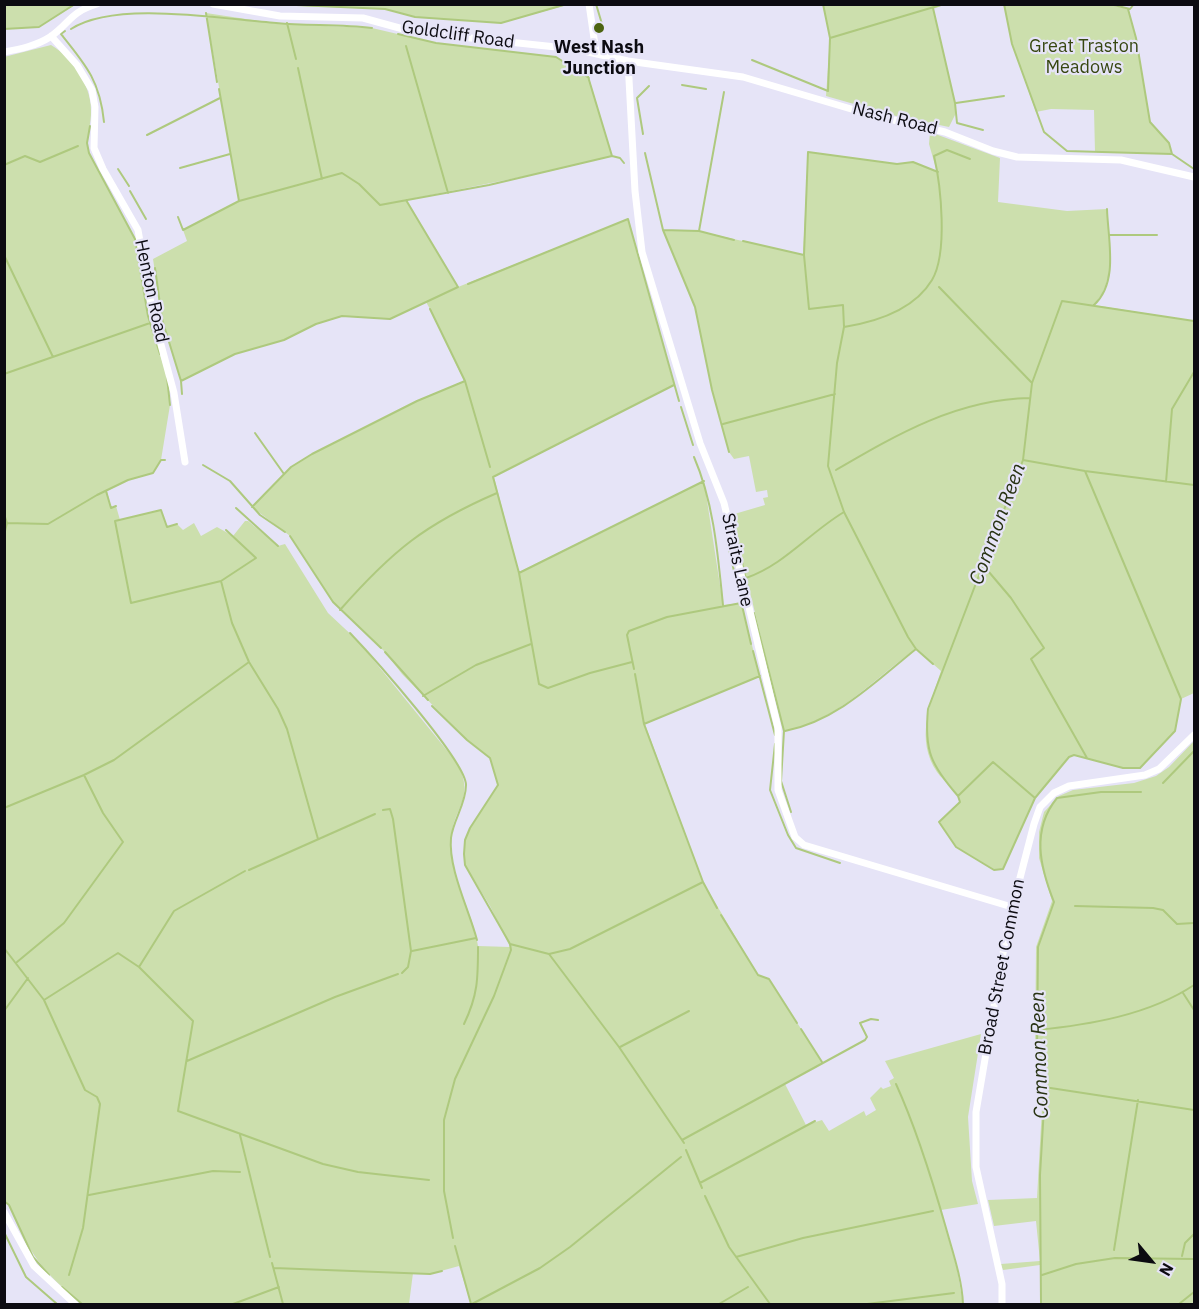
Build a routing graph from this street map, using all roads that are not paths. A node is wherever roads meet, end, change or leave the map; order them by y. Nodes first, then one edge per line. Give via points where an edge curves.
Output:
1 (97, 4) edge
2 (213, 4) edge
3 (589, 4) edge
4 (51, 36) junction
5 (4, 52) edge
6 (596, 52) junction
7 (628, 61) junction
8 (1194, 177) edge
9 (185, 462) dead end
10 (1194, 735) edge
11 (1012, 906) junction
12 (4, 1212) edge
13 (75, 1305) edge
14 (1002, 1305) edge

1 - 4 street via 72,14
2 - 6 street, Goldcliff Road via 280,15 363,18 414,32
3 - 6 street
4 - 5 street via 28,47
4 - 9 street, Henton Road via 77,65 92,90 94,148 138,230
6 - 7 street, Nash Road
7 - 8 street, Nash Road via 750,79 945,132 1017,157 1121,160
7 - 11 street, Straits Lane via 635,201 642,252 699,443 724,503 778,728 778,790 795,837 804,845
10 - 11 street, Broad Street Common via 1159,769 1145,775 1070,786 1054,793 1040,807
11 - 14 street, Broad Street Common via 975,1135 976,1167 1002,1284
12 - 13 street via 34,1266

